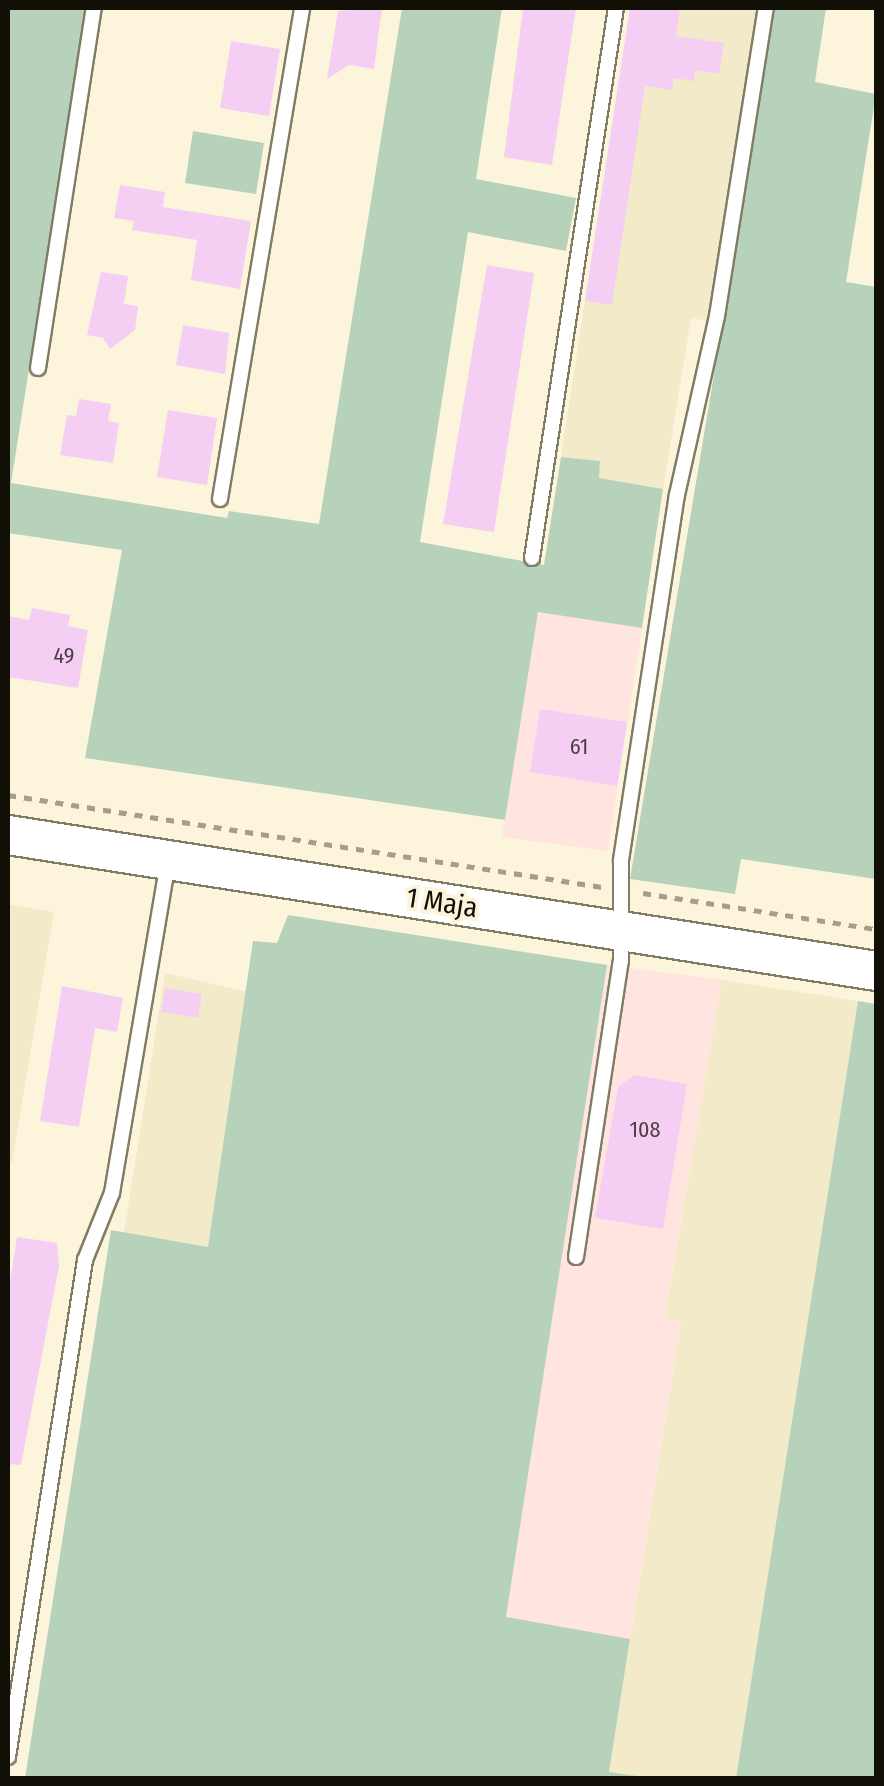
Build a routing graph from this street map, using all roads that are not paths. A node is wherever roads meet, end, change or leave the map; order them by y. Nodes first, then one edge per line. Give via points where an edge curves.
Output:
1 (94, 8) edge
2 (302, 8) edge
3 (616, 8) edge
4 (766, 8) edge
5 (38, 368) dead end
6 (220, 500) dead end
7 (532, 558) dead end
8 (8, 835) edge
9 (168, 860) junction
10 (620, 932) junction
11 (876, 971) edge
12 (576, 1256) dead end
13 (8, 1757) edge

1 - 5 lane
2 - 6 lane
3 - 7 lane
4 - 10 lane via 716,316 677,495
8 - 9 main road, 1 Maja
9 - 10 main road, 1 Maja
9 - 13 lane via 112,1193 86,1260
10 - 11 main road, 1 Maja
10 - 12 lane

